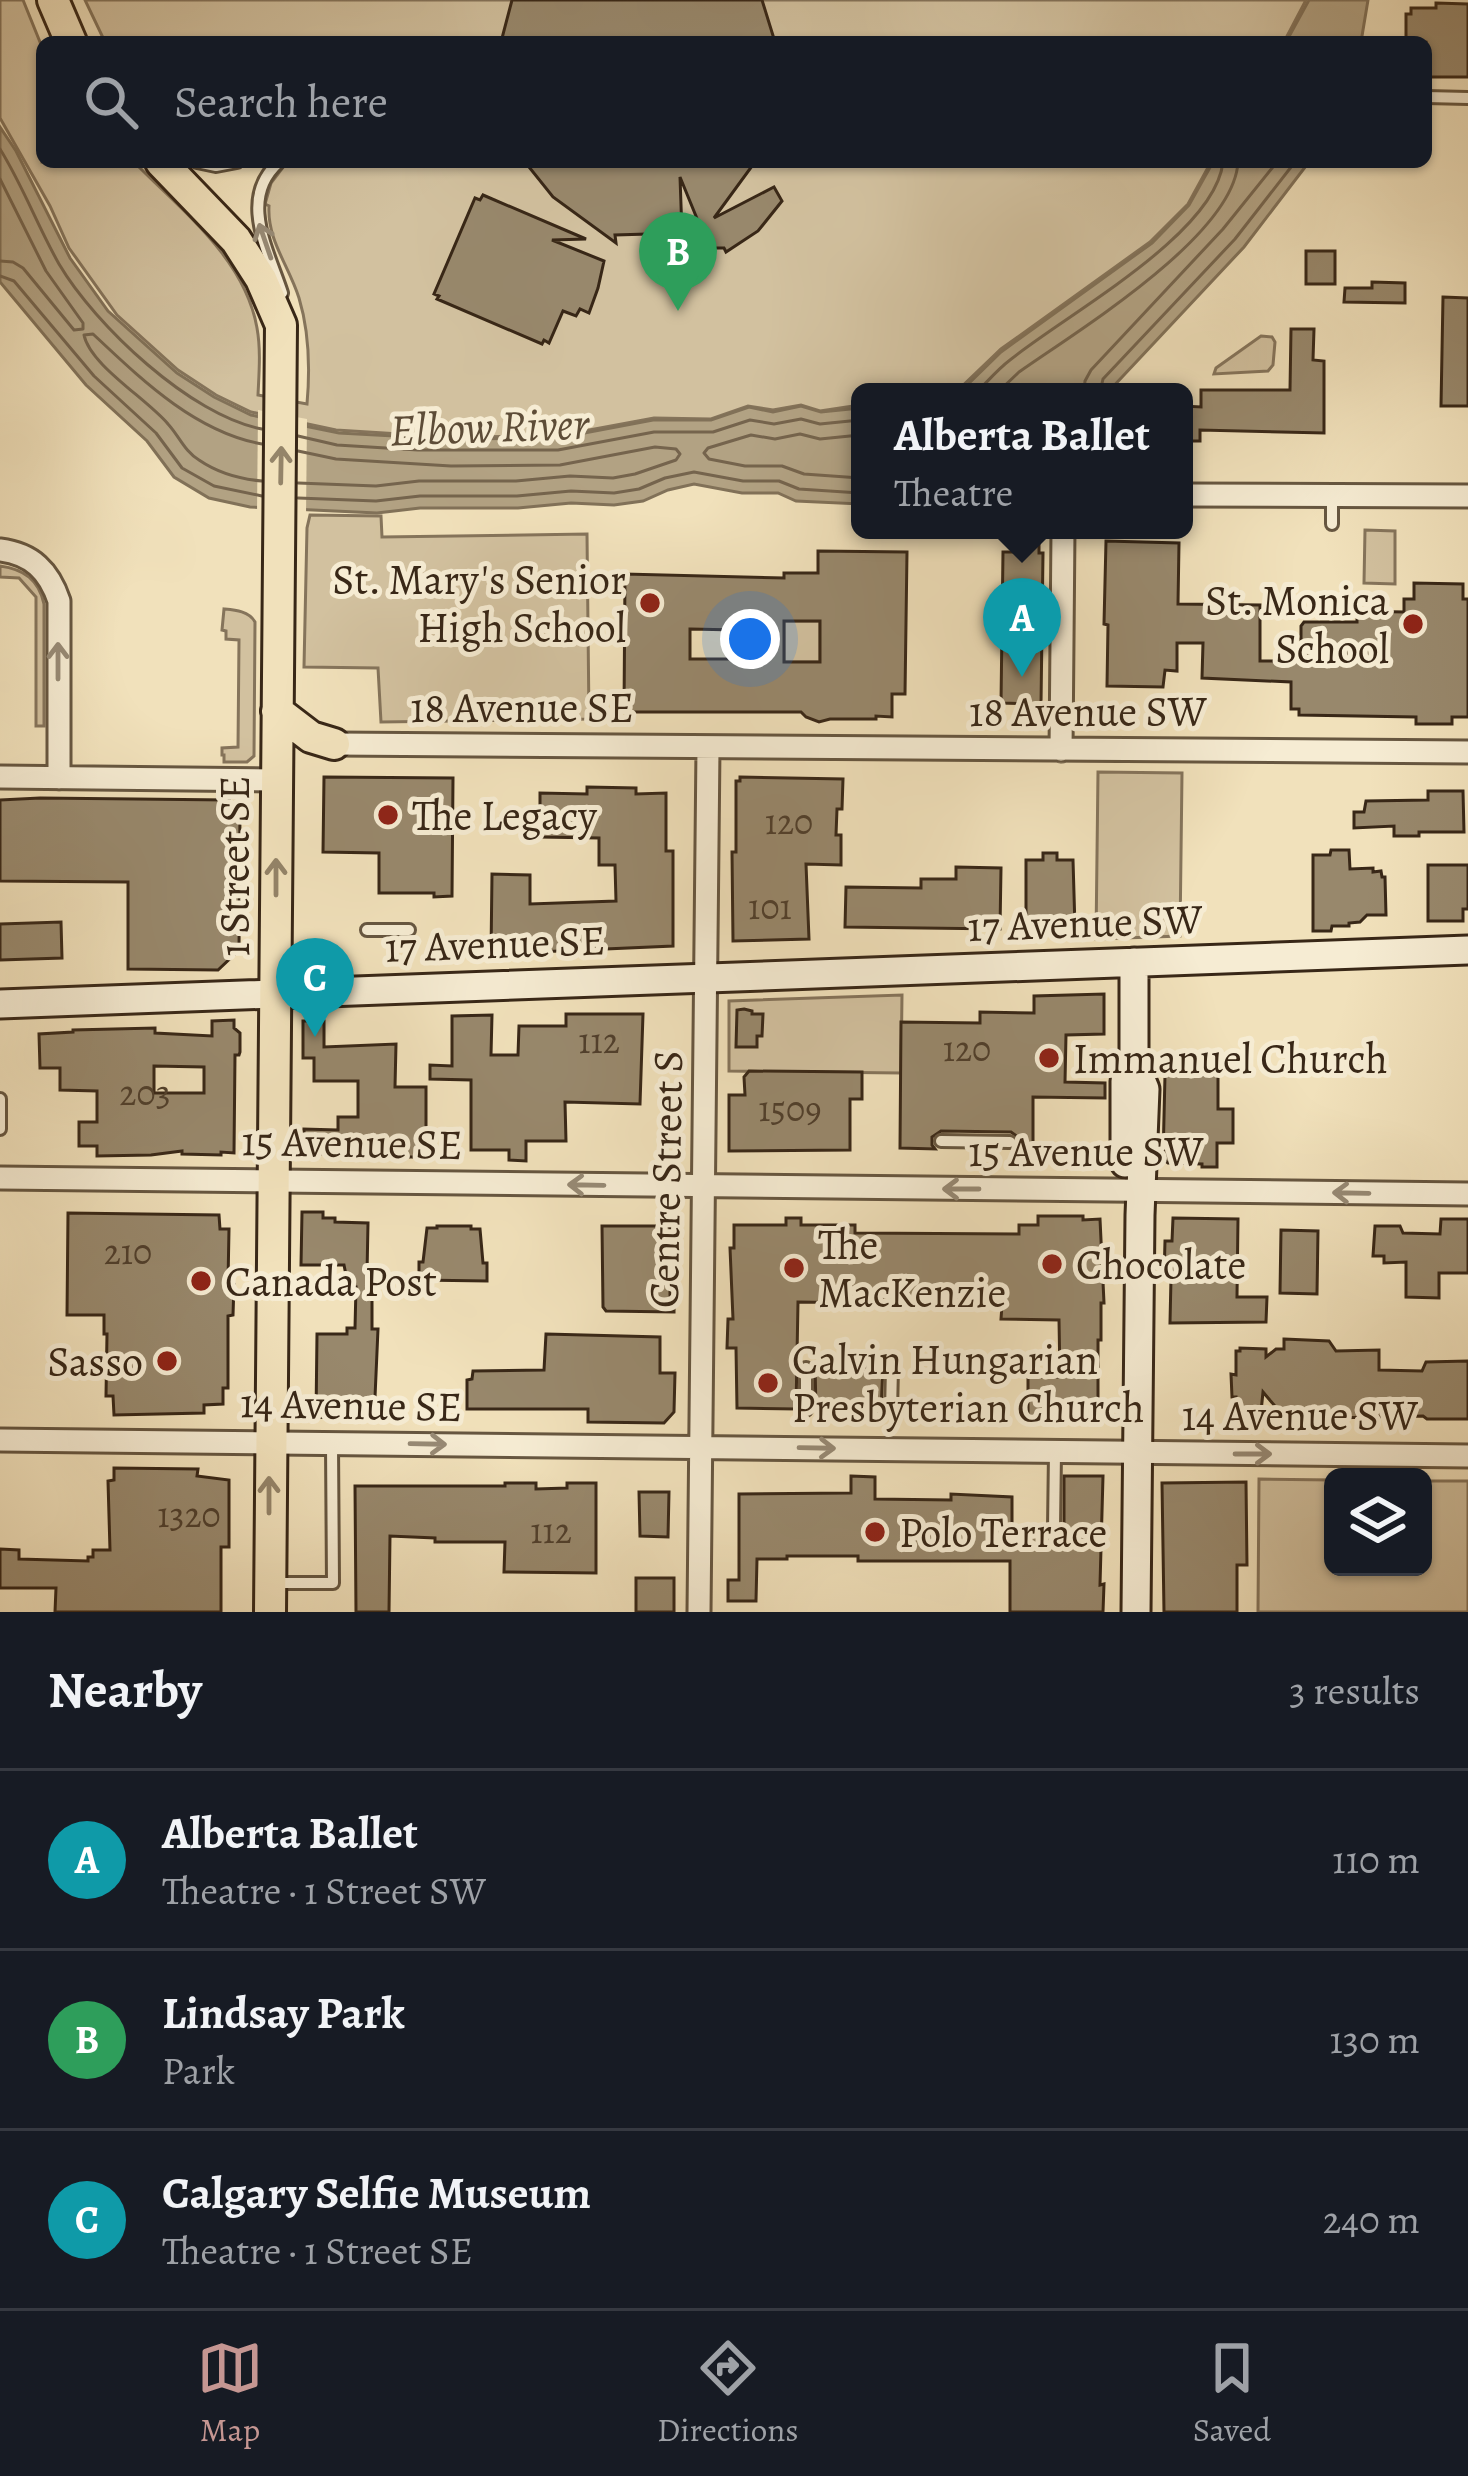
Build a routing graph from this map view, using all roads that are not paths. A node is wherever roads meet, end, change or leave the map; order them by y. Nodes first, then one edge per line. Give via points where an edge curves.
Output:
1 (36, 0) edge
2 (62, 23) edge
3 (1432, 97) edge
4 (1468, 98) edge
5 (167, 168) edge
6 (271, 168) edge
7 (281, 326) junction
8 (1193, 495) edge
9 (1332, 496) junction
10 (1468, 496) edge
11 (1332, 524) dead end
12 (1063, 539) edge
13 (0, 550) edge
14 (277, 711) junction
15 (334, 744) junction
16 (708, 748) junction
17 (1061, 750) junction
18 (1468, 752) edge
19 (276, 774) junction
20 (0, 777) edge
21 (59, 778) junction
22 (409, 929) dead end
23 (367, 930) dead end
24 (1468, 950) edge
25 (1133, 962) junction
26 (706, 977) junction
27 (276, 994) junction
28 (0, 1004) edge
29 (0, 1099) edge
30 (0, 1129) edge
31 (941, 1141) dead end
32 (1010, 1142) dead end
33 (0, 1178) edge
34 (272, 1179) junction
35 (703, 1187) junction
36 (1133, 1190) junction
37 (1468, 1194) edge
38 (806, 1368) dead end
39 (892, 1368) dead end
40 (806, 1409) dead end
41 (891, 1411) dead end
42 (0, 1440) edge
43 (269, 1442) junction
44 (332, 1443) junction
45 (700, 1447) junction
46 (1055, 1452) junction
47 (1130, 1453) junction
48 (1468, 1456) edge
49 (1054, 1529) dead end
50 (270, 1598) edge
51 (700, 1612) edge
52 (1122, 1612) edge
53 (1136, 1612) edge

1 - 2 main road
3 - 4 lane
5 - 7 main road, 1 Street SE via 236,240
7 -> 6 lane via 285,300 256,207
14 -> 7 main road, 1 Street SE
8 - 9 street
9 - 10 street
9 - 11 lane
12 - 17 street
21 -> 13 street via 58,601 31,558
14 - 15 main road
14 - 19 main road, 1 Street SE
15 - 16 street, 18 Avenue SE
15 - 19 main road via 303,753
16 - 17 street, 18 Avenue SW
16 - 26 street, Centre Street S
17 - 18 street, 18 Avenue SW
19 - 21 street
27 -> 19 main road, 1 Street SE
20 - 21 street
22 - 23 lane
24 - 25 main road, 17 Avenue SW
25 - 26 main road, 17 Avenue SW
25 - 36 main road via 1134,1061 1145,1089
26 - 27 main road, 17 Avenue SE
26 - 35 street, Centre Street S
27 - 28 main road, 17 Avenue SE
27 - 34 main road, 1 Street SE
29 - 30 lane
31 - 32 lane
33 - 34 street, 15 Avenue SE
35 -> 34 street, 15 Avenue SE
34 - 43 main road, 1 Street SE
36 -> 35 street, 15 Avenue SW
35 - 45 street, Centre Street S
37 -> 36 street, 15 Avenue SW
36 - 47 main road
38 - 40 lane
39 - 41 lane
42 - 43 street, 14 Avenue SE
43 - 44 street, 14 Avenue SE
50 -> 43 main road, 1 Street SE
44 -> 45 street, 14 Avenue SE
44 - 50 lane via 333,1582
45 -> 46 street, 14 Avenue SW
45 - 51 street, Centre Street S
46 - 47 street, 14 Avenue SW
46 - 49 lane
47 -> 48 street, 14 Avenue SW
47 - 52 main road
47 - 53 main road

